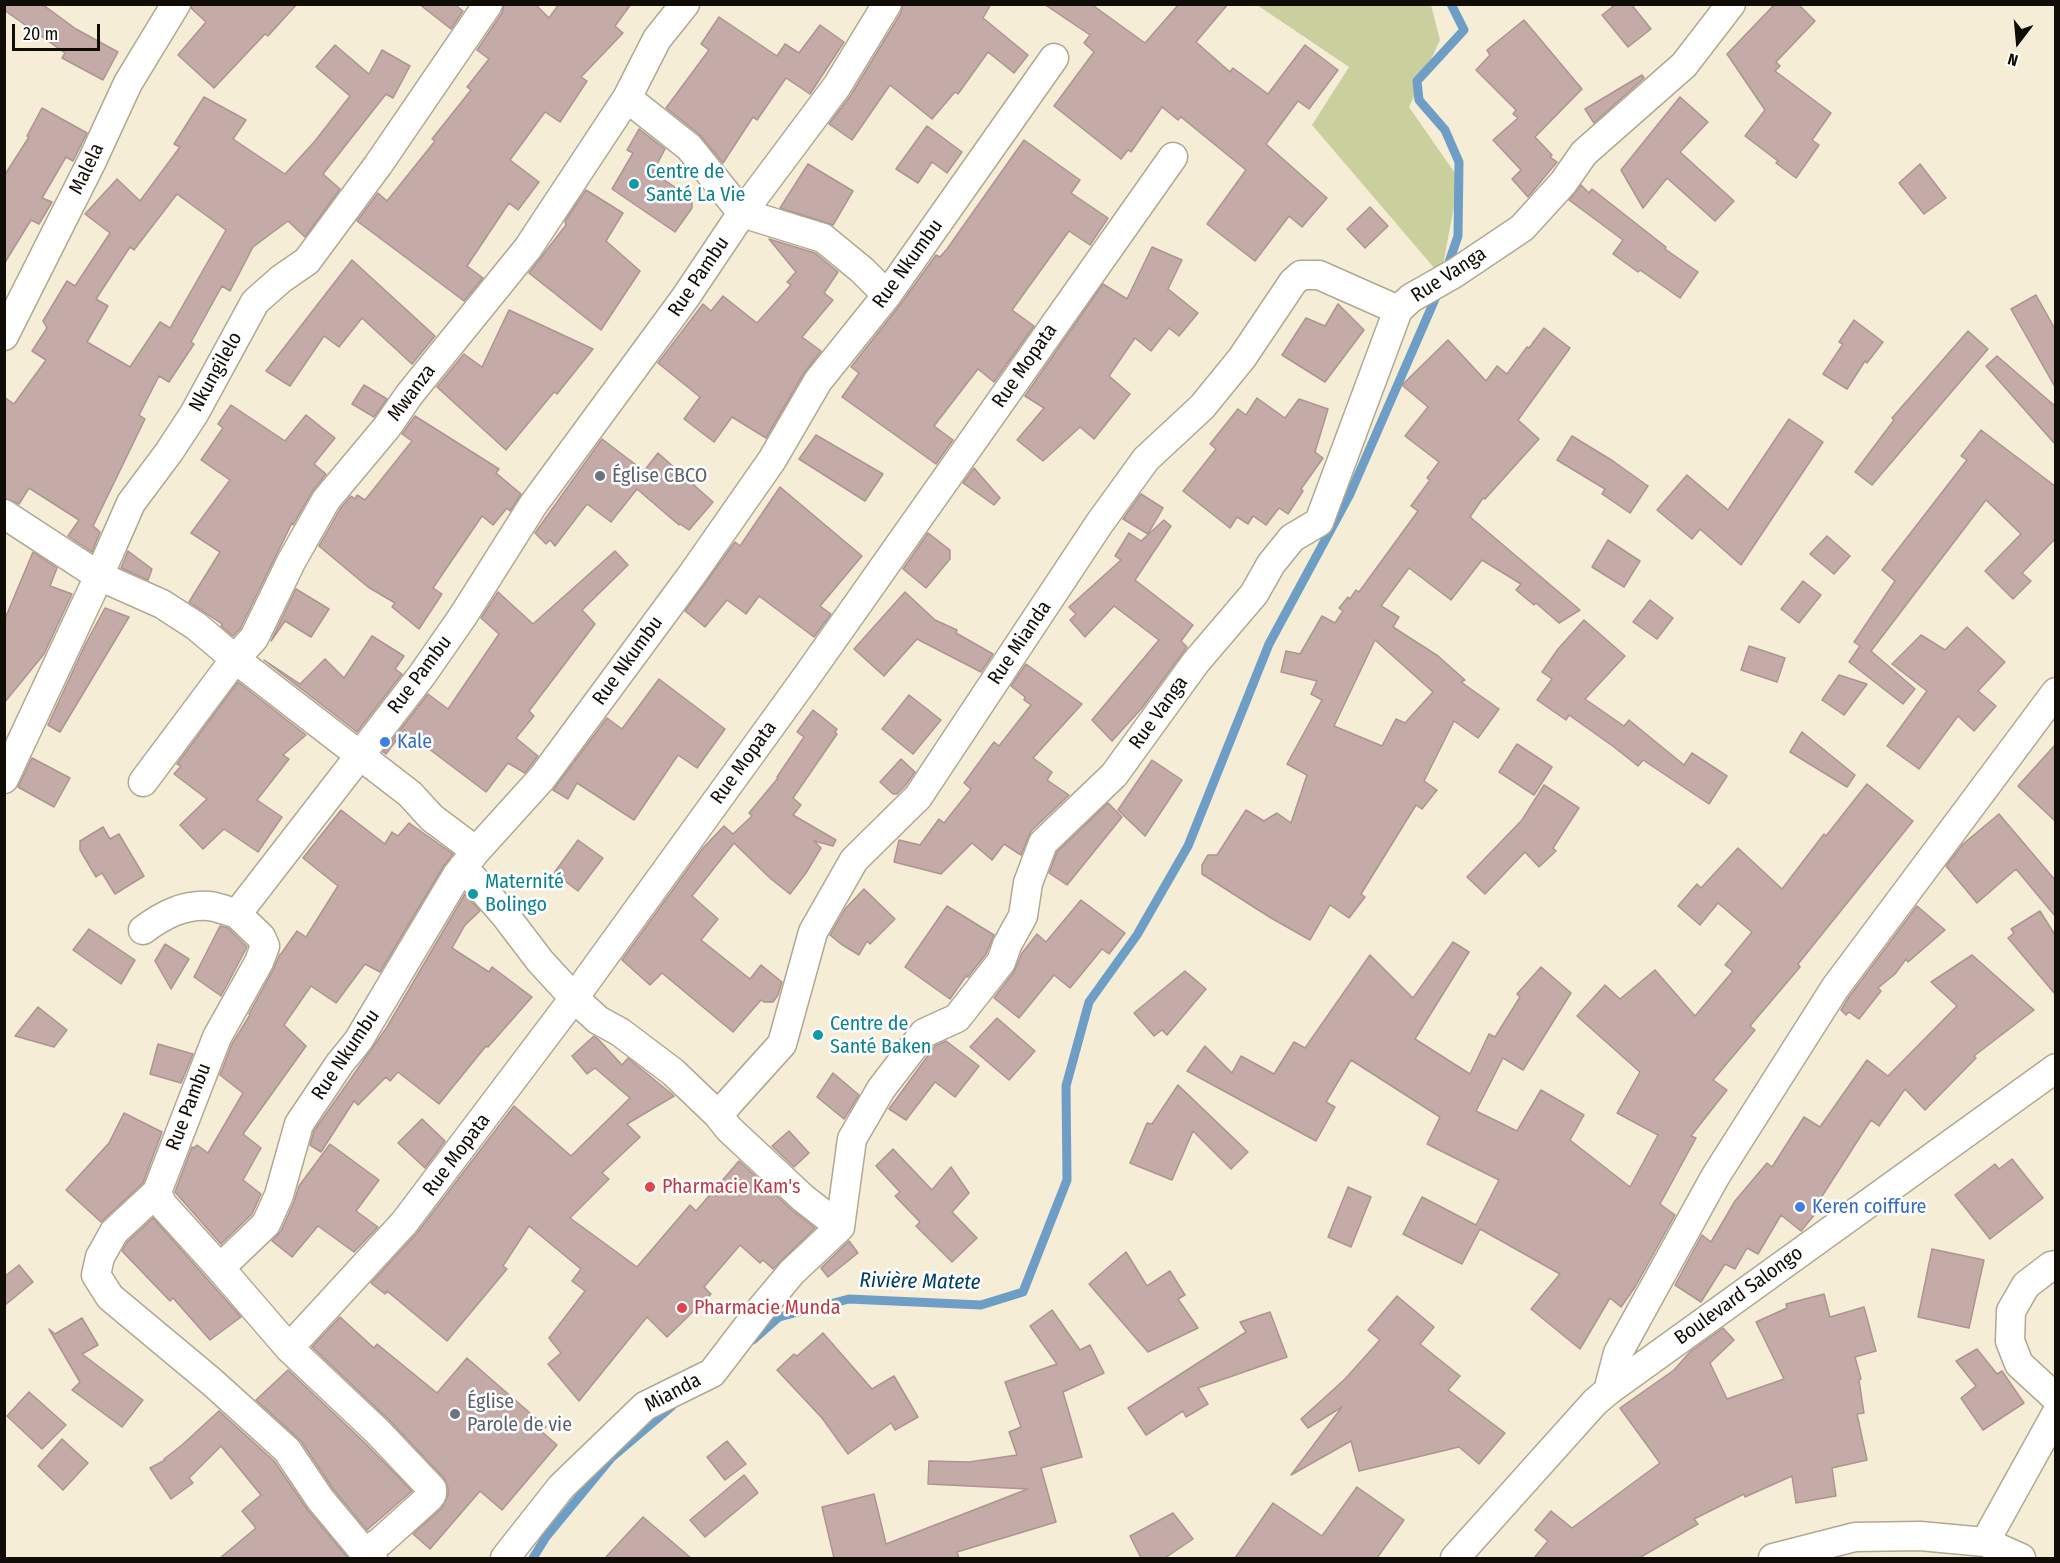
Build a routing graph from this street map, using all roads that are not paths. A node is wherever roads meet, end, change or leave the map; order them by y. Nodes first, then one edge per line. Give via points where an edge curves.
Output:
1 (176, 4) edge
2 (488, 4) edge
3 (685, 4) edge
4 (887, 4) edge
5 (1731, 4) edge
6 (1054, 58) dead end
7 (627, 98) junction
8 (1173, 157) dead end
9 (742, 213) junction
10 (887, 295) junction
11 (1398, 310) junction
12 (4, 336) edge
13 (4, 513) edge
14 (99, 576) junction
15 (235, 659) junction
16 (2055, 692) edge
17 (360, 754) junction
18 (4, 779) edge
19 (143, 782) dead end
20 (470, 859) junction
21 (237, 914) junction
22 (143, 930) dead end
23 (574, 998) junction
24 (2055, 1068) edge
25 (718, 1115) junction
26 (157, 1192) junction
27 (840, 1227) junction
28 (2055, 1265) edge
29 (220, 1268) junction
30 (289, 1348) junction
31 (1608, 1391) junction
32 (2055, 1398) edge
33 (2055, 1414) edge
34 (1985, 1542) junction
35 (369, 1555) edge
36 (505, 1558) edge
37 (1455, 1558) edge
38 (1773, 1558) edge
39 (2021, 1558) edge

1 - 12 street, Malela via 128,83
2 - 14 street, Nkungilelo via 307,261 255,302 194,414 131,503
3 - 7 street, Mwanza via 657,39
4 - 9 street, Rue Pambu via 837,86
5 - 11 street, Rue Vanga via 1684,65 1584,153 1522,228
6 - 10 street, Rue Nkumbu
7 - 9 street via 689,147
7 - 15 street, Mwanza via 528,248 326,500 254,638
8 - 23 street, Rue Mopata
9 - 10 street via 824,238
9 - 17 street, Rue Pambu via 685,298 533,505 422,675
10 - 20 street, Rue Nkumbu via 818,381 772,460 542,778
11 - 25 street, Rue Mianda via 1319,275 1301,275 1293,282 1242,358 1202,407 1146,459 918,797 854,860 813,932 782,1044
11 - 27 street, Rue Vanga via 1319,522 1292,538 1254,594 1196,662 1114,775 1043,843 1023,916 1001,962 957,1018 924,1033 881,1089 852,1139
13 - 14 street
14 - 15 street via 162,604
14 - 18 street, Nkungilelo
15 - 17 street
15 - 19 street, Mwanza
16 - 31 street via 1834,988 1709,1187 1618,1353
17 - 20 street via 410,794
17 - 21 street, Rue Pambu
20 - 23 street
20 - 29 street, Rue Nkumbu via 358,1041 299,1124 279,1195 266,1224
21 - 22 street via 210,906 182,908
21 - 26 street, Rue Pambu via 261,937 264,946 217,1037
23 - 25 street via 598,1020 674,1072
23 - 30 street, Rue Mopata via 405,1222
24 - 31 street, Boulevard Salongo
25 - 27 street via 803,1198
26 - 29 street via 162,1204
26 - 35 street via 114,1232 100,1257 96,1275 110,1297 287,1450 320,1498
27 - 36 street, Mianda via 792,1272 712,1373 645,1406 561,1487
28 - 32 street via 2025,1285 2011,1311 2010,1341 2019,1364
29 - 30 street
30 - 35 street via 432,1488 429,1498
31 - 37 street, Boulevard Salongo
33 - 34 street
34 - 38 street via 1920,1536 1855,1537
34 - 39 street

